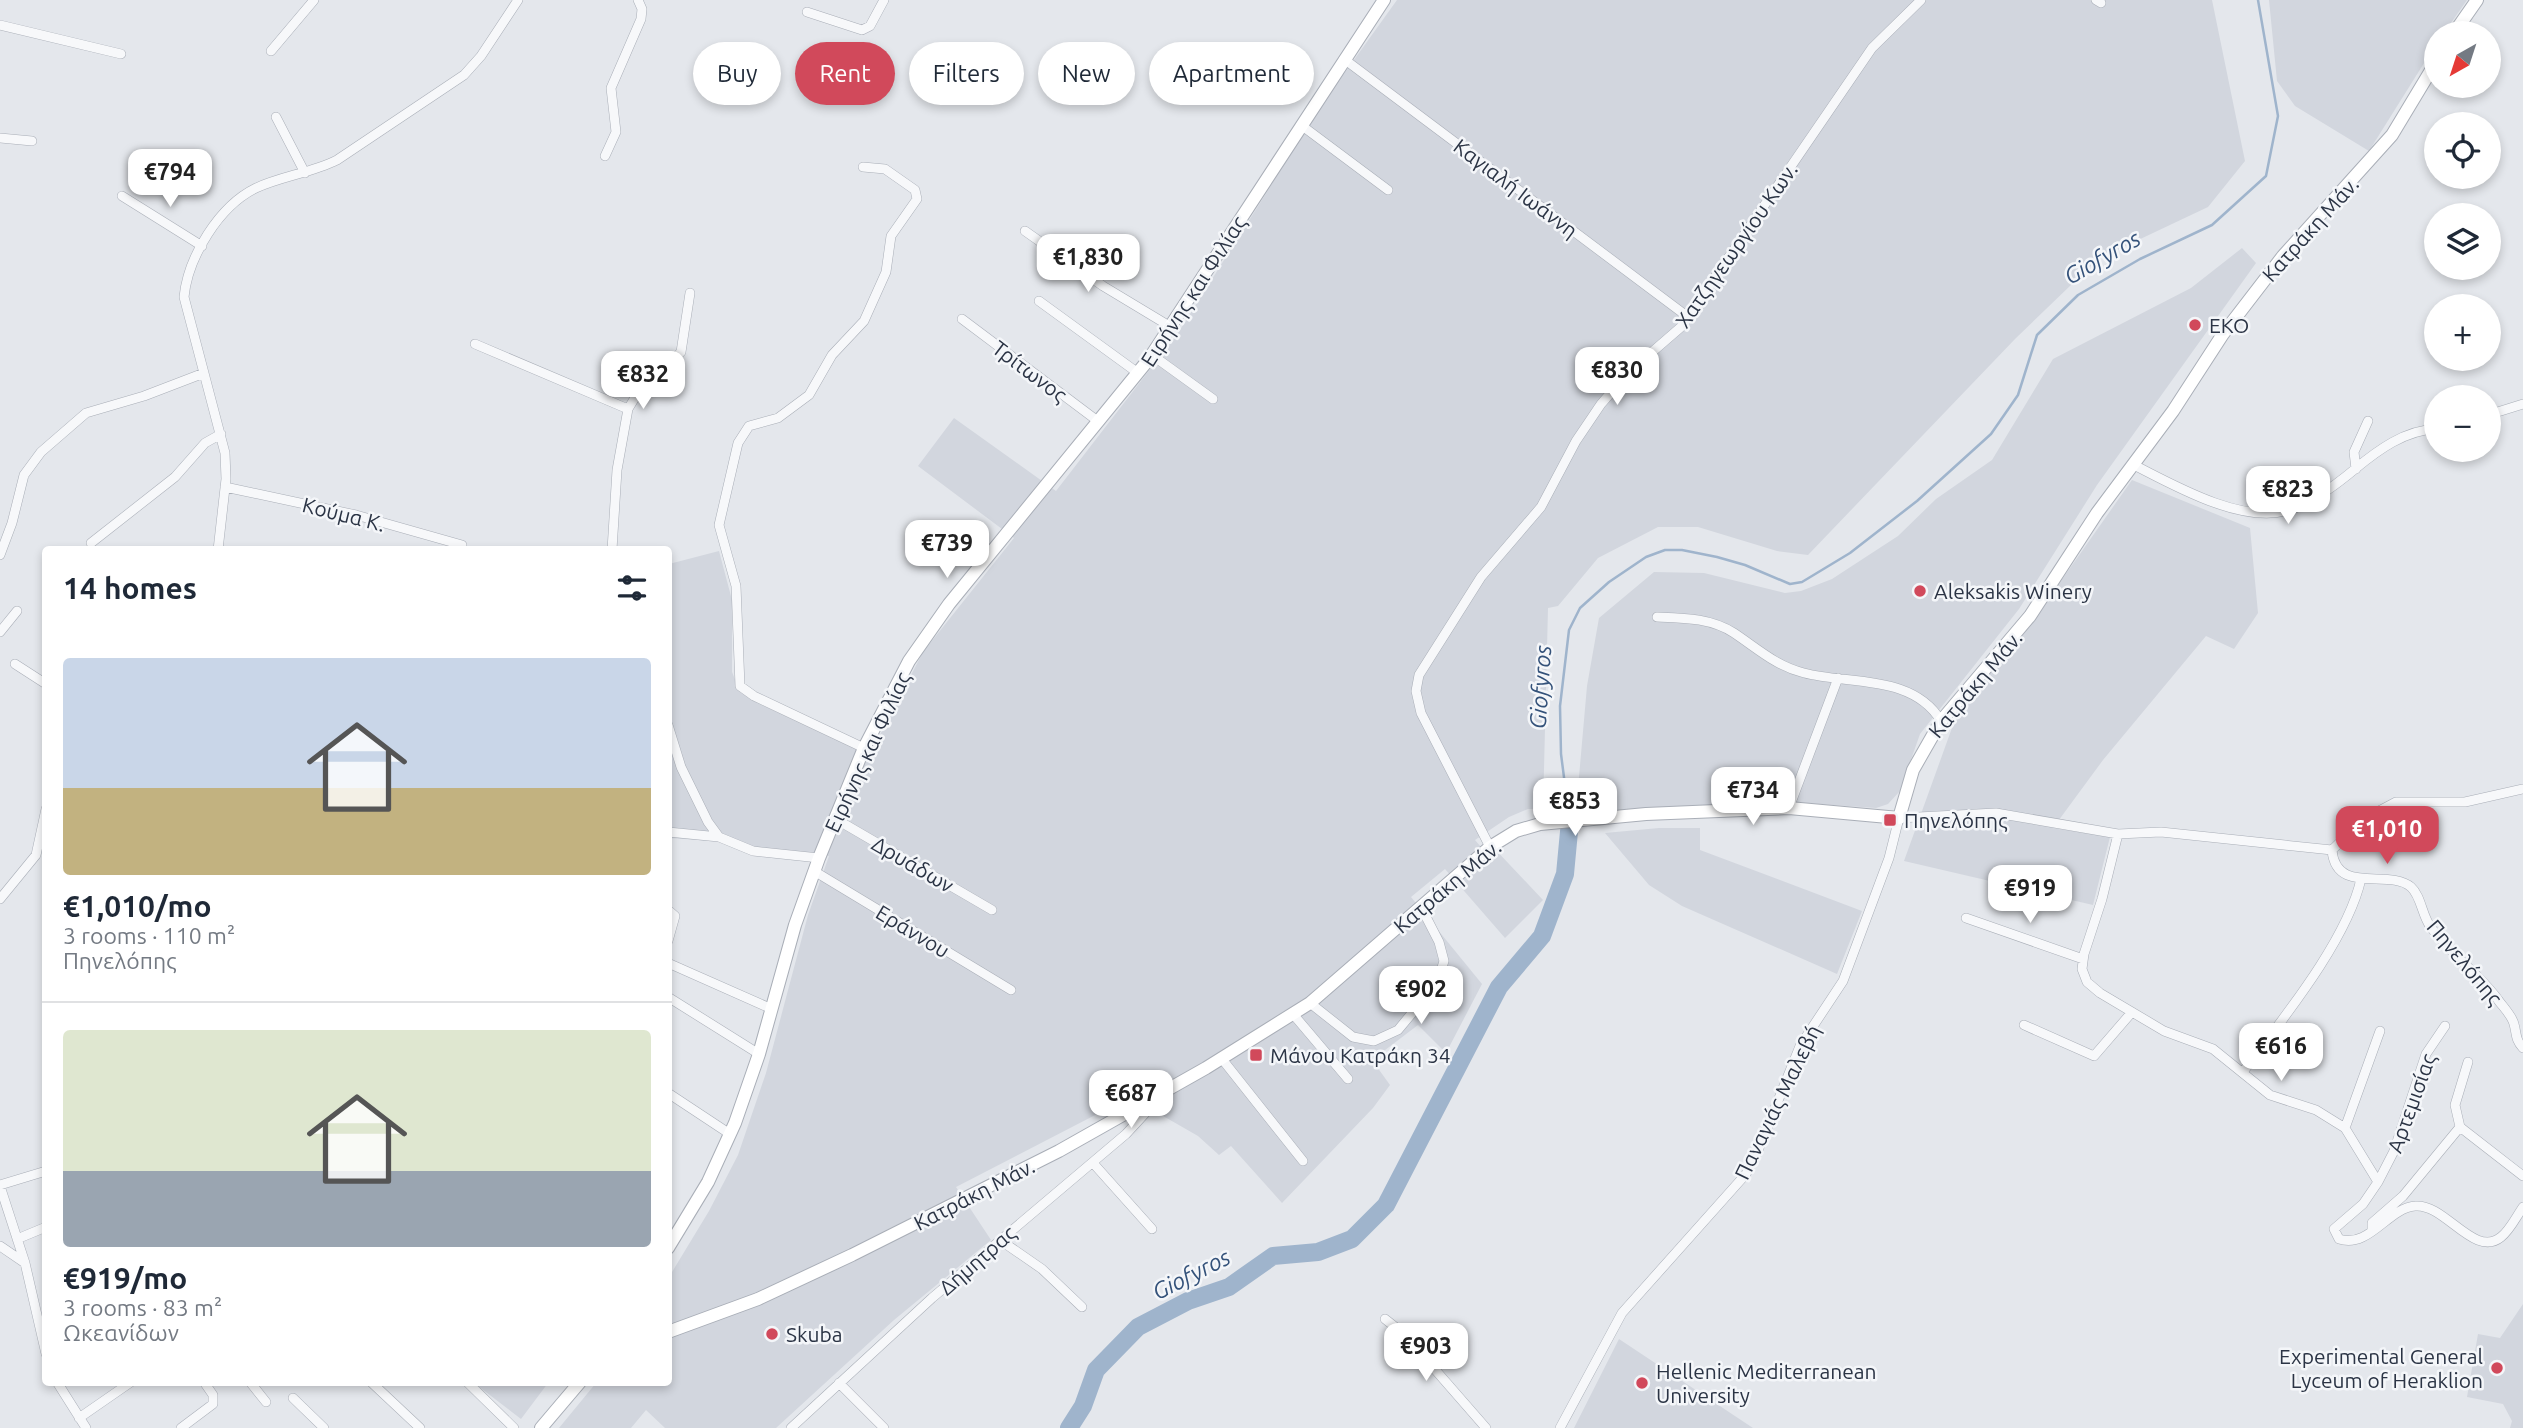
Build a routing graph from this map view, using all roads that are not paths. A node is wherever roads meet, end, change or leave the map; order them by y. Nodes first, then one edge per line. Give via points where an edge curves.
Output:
1 (314, 0) edge
2 (519, 0) edge
3 (638, 0) edge
4 (884, 0) edge
5 (1384, 0) edge
6 (1921, 0) edge
7 (2477, 0) edge
8 (807, 12) dead end
9 (2462, 21) edge
10 (0, 25) edge
11 (271, 51) dead end
12 (121, 54) dead end
13 (1344, 59) junction
14 (2424, 82) edge
15 (276, 117) dead end
16 (1301, 125) junction
17 (0, 138) edge
18 (32, 141) dead end
19 (605, 156) dead end
20 (863, 167) dead end
21 (305, 173) junction
22 (1388, 190) dead end
23 (122, 196) dead end
24 (1026, 231) dead end
25 (202, 246) junction
26 (690, 293) dead end
27 (1038, 301) dead end
28 (1688, 317) junction
29 (962, 319) dead end
30 (1171, 327) junction
31 (475, 344) dead end
32 (1152, 355) junction
33 (204, 373) junction
34 (1138, 373) junction
35 (1213, 399) dead end
36 (2523, 404) edge
37 (628, 409) junction
38 (2501, 411) edge
39 (2368, 421) dead end
40 (1099, 422) junction
41 (2424, 431) edge
42 (221, 434) junction
43 (2134, 465) junction
44 (2356, 469) junction
45 (225, 487) junction
46 (91, 543) dead end
47 (462, 545) dead end
48 (218, 546) edge
49 (612, 546) edge
50 (0, 555) edge
51 (18, 611) dead end
52 (1657, 617) dead end
53 (0, 632) edge
54 (15, 664) dead end
55 (1839, 678) junction
56 (42, 681) edge
57 (1941, 721) junction
58 (864, 748) junction
59 (672, 756) edge
60 (2523, 789) edge
61 (1789, 808) junction
62 (834, 818) junction
63 (1899, 818) junction
64 (42, 827) edge
65 (672, 832) edge
66 (2118, 834) junction
67 (719, 837) junction
68 (1490, 847) junction
69 (2332, 850) junction
70 (819, 858) junction
71 (814, 871) junction
72 (2361, 879) junction
73 (0, 899) edge
74 (1421, 906) junction
75 (992, 910) dead end
76 (1966, 918) dead end
77 (2083, 959) junction
78 (672, 965) edge
79 (1011, 990) dead end
80 (672, 999) edge
81 (1310, 1003) junction
82 (772, 1009) junction
83 (2132, 1012) junction
84 (2523, 1013) edge
85 (1293, 1014) junction
86 (2514, 1023) junction
87 (2024, 1025) dead end
88 (2445, 1026) dead end
89 (2380, 1031) dead end
90 (2523, 1048) edge
91 (759, 1054) junction
92 (1222, 1059) junction
93 (2468, 1062) dead end
94 (2243, 1072) junction
95 (1348, 1079) dead end
96 (1163, 1093) junction
97 (672, 1096) edge
98 (2460, 1127) junction
99 (2345, 1129) junction
100 (730, 1134) junction
101 (1303, 1161) dead end
102 (1093, 1163) junction
103 (42, 1172) edge
104 (2523, 1176) edge
105 (2378, 1182) junction
106 (0, 1185) edge
107 (2523, 1207) edge
108 (42, 1229) edge
109 (1152, 1229) dead end
110 (2372, 1231) junction
111 (17, 1239) junction
112 (1000, 1240) junction
113 (672, 1241) edge
114 (0, 1246) edge
115 (25, 1263) junction
116 (1082, 1307) dead end
117 (1385, 1319) dead end
118 (42, 1330) edge
119 (672, 1330) edge
120 (839, 1382) junction
121 (59, 1386) edge
122 (125, 1386) edge
123 (206, 1386) edge
124 (253, 1386) edge
125 (376, 1386) edge
126 (471, 1386) edge
127 (577, 1386) edge
128 (293, 1398) dead end
129 (266, 1402) dead end
130 (79, 1418) junction
131 (545, 1427) edge
132 (86, 1428) edge
133 (181, 1428) edge
134 (324, 1428) edge
135 (420, 1428) edge
136 (514, 1428) edge
137 (791, 1428) edge
138 (884, 1428) edge
139 (1486, 1428) edge
140 (1560, 1428) edge

1 - 11 street
2 - 21 street via 458,80 352,152
3 - 19 street via 640,19 610,92 616,132
4 - 8 street via 870,26 862,30
5 - 13 street, Ειρήνης και Φιλίας
6 - 28 street, Χατζηγεωργίου Κων. via 1872,48
7 - 9 street
10 - 12 street
13 - 16 street, Ειρήνης και Φιλίας
13 - 28 street, Καγιαλή Ιωάννη
14 - 43 street, Κατράκη Μάν. via 2392,135 2259,287
15 - 21 street
16 - 22 street
16 - 30 street, Ειρήνης και Φιλίας
17 - 18 street
20 - 58 street via 890,171 915,190 917,199 891,236 886,272 864,321 832,355 809,395 778,418 743,431 719,525 736,586 740,686
21 - 25 street via 242,196
23 - 25 street
24 - 30 street
25 - 33 street via 184,297
26 - 37 street via 681,352
27 - 34 street
28 - 68 street, Χατζηγεωργίου Κων. via 1601,404 1541,507 1481,577 1418,678 1416,696 1421,713
29 - 40 street, Τρίτωνος
30 - 32 street, Ειρήνης και Φιλίας
31 - 37 street
32 - 34 street, Ειρήνης και Φιλίας
32 - 35 street
33 - 42 street
33 - 50 street via 86,413 41,452 24,475
34 - 40 street, Ειρήνης και Φιλίας
36 - 38 street
37 - 49 street via 615,486
39 - 44 street via 2354,452
40 - 58 street, Ειρήνης και Φιλίας via 934,623 899,678
41 - 44 street via 2381,449
42 - 45 street
42 - 46 street
43 - 44 street via 2226,506 2267,513 2299,506
43 - 57 street, Κατράκη Μάν. via 2015,636
45 - 47 street, Κούμα Κ. via 356,515
45 - 48 street
51 - 53 street
52 - 55 street via 1699,619 1732,632 1769,659 1804,673
54 - 56 street
55 - 57 street via 1897,687 1920,698
55 - 61 street
57 - 63 street, Κατράκη Μάν. via 1913,770
58 - 62 street, Ειρήνης και Φιλίας
59 - 67 street
60 - 69 street via 2465,802 2396,802 2364,819
61 - 63 street, Κατράκη Μάν.
61 - 68 street, Κατράκη Μάν. via 1540,824 1516,831
62 - 70 street, Ειρήνης και Φιλίας
62 - 75 street, Δρυάδων
63 - 66 street via 1996,813
63 - 140 street, Παναγιάς Μαλεβή via 1889,858 1843,981 1800,1046 1745,1174 1622,1313
64 - 73 street via 36,855
65 - 67 street
66 - 69 street via 2161,832
66 - 77 street
67 - 70 street via 753,851
68 - 74 street, Κατράκη Μάν.
69 - 72 street, Πηνελόπης via 2340,870
70 - 71 street, Ειρήνης και Φιλίας
71 - 79 street, Εράννου
71 - 82 street, Ειρήνης και Φιλίας
72 - 86 street, Πηνελόπης via 2404,882 2413,889 2430,925
72 - 94 street via 2357,898 2334,940
74 - 81 street, Κατράκη Μάν.
74 - 81 street via 1444,961 1437,982 1398,1030 1374,1041 1353,1037
76 - 77 street
77 - 83 street via 2087,982
78 - 82 street
80 - 91 street
81 - 85 street, Κατράκη Μάν.
82 - 91 street, Ειρήνης και Φιλίας
83 - 87 street via 2094,1056
83 - 94 street via 2177,1037 2213,1049
84 - 86 street
85 - 92 street, Κατράκη Μάν.
85 - 95 street
86 - 90 street, Πηνελόπης via 2515,1039
88 - 105 street, Αρτεμισίας via 2426,1054 2394,1152
89 - 99 street
91 - 100 street, Ειρήνης και Φιλίας
92 - 96 street, Κατράκη Μάν.
92 - 101 street
93 - 98 street via 2455,1105
94 - 99 street via 2270,1095 2316,1110
96 - 102 street, Δήμητρας via 1145,1117
96 - 119 street, Κατράκη Μάν. via 1059,1151 815,1273
97 - 100 street
98 - 104 street
98 - 110 street via 2403,1196 2376,1218
99 - 105 street
100 - 113 street, Ειρήνης και Φιλίας
102 - 109 street
102 - 112 street, Δήμητρας
103 - 106 street
105 - 110 street, Αρτεμισίας via 2363,1204 2334,1229 2339,1239 2347,1242
106 - 111 street
107 - 110 street via 2502,1237 2493,1242 2477,1240 2426,1206 2404,1209
108 - 111 street
111 - 115 street
112 - 116 street via 1042,1269
112 - 120 street, Δήμητρας
114 - 115 street
115 - 118 street
117 - 139 street via 1404,1334
120 - 137 street, Δήμητρας
120 - 138 street
121 - 130 street
122 - 130 street
123 - 133 street via 214,1399 209,1408
124 - 129 street
125 - 135 street
126 - 136 street
127 - 131 street
128 - 134 street
130 - 132 street

